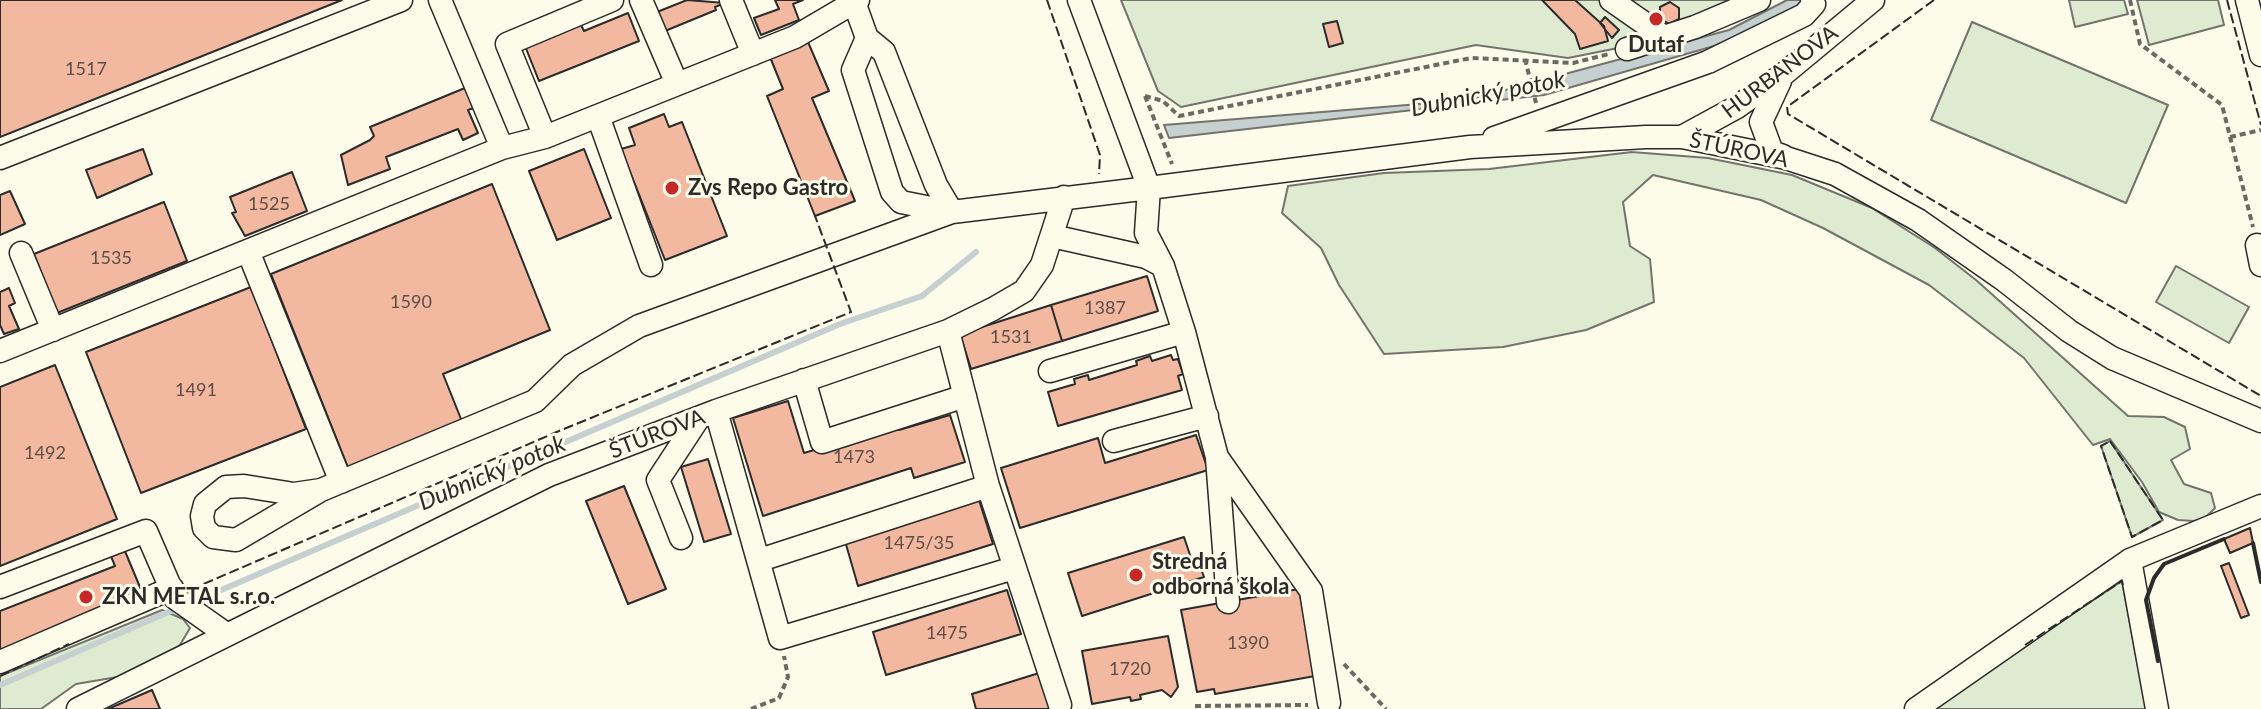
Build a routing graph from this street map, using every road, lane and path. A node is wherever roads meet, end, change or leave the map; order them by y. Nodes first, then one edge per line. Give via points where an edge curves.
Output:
1 (401, 0) edge
2 (440, 0) edge
3 (612, 0) edge
4 (641, 0) edge
5 (731, 0) edge
6 (1079, 0) edge
7 (1611, 0) edge
8 (1759, 0) edge
9 (1873, 0) edge
10 (2130, 0) edge
11 (2247, 0) edge
12 (855, 1) edge
13 (1813, 2) edge
14 (1664, 37) junction
15 (867, 38) junction
16 (1627, 49) joint
17 (753, 54) junction
18 (2261, 55) edge
19 (1525, 59) junction
20 (1785, 73) junction
21 (677, 84) junction
22 (1145, 96) dead end
23 (1535, 100) dead end
24 (598, 116) junction
25 (2261, 130) edge
26 (545, 137) junction
27 (1682, 137) junction
28 (2230, 137) junction
29 (1470, 147) junction
30 (502, 148) junction
31 (0, 158) edge
32 (1786, 158) junction
33 (1149, 188) junction
34 (1064, 197) junction
35 (952, 212) junction
36 (1052, 236) junction
37 (248, 251) junction
38 (21, 253) dead end
39 (2260, 260) edge
40 (651, 265) dead end
41 (1163, 266) junction
42 (53, 330) junction
43 (948, 331) junction
44 (1184, 332) junction
45 (0, 351) edge
46 (1050, 371) dead end
47 (804, 380) junction
48 (965, 396) junction
49 (707, 415) junction
50 (1207, 416) junction
51 (2261, 421) edge
52 (1114, 441) dead end
53 (1217, 457) junction
54 (331, 486) junction
55 (988, 486) junction
56 (2261, 506) edge
57 (681, 538) dead end
58 (760, 560) junction
59 (2130, 560) junction
60 (1014, 568) junction
61 (0, 587) edge
62 (174, 593) junction
63 (1228, 602) dead end
64 (226, 634) junction
65 (1319, 635) junction
66 (780, 638) junction
67 (0, 662) edge
68 (1329, 703) joint
69 (1060, 705) dead end
70 (1195, 706) dead end
71 (78, 709) edge
72 (751, 709) edge
73 (1386, 709) edge
74 (1916, 709) edge
75 (2157, 709) edge

1 - 31 street
2 - 30 street
3 - 26 street via 507,44
4 - 21 street
5 - 17 street
6 - 33 street
7 - 14 street
8 - 14 street
9 - 20 street, HURBANOVA
10 - 28 path via 2140,44 2222,105
11 - 18 street
12 - 15 street
12 - 17 street via 795,37
13 - 29 street via 1804,15 1776,31 1708,62
14 - 16 street
15 - 35 street via 884,52 936,185
15 - 35 street via 853,70 892,192 901,202
16 - 19 path via 1573,63
17 - 21 street
19 - 22 path via 1471,58 1179,116 1163,101
19 - 23 path
20 - 27 street, HURBANOVA
20 - 32 street via 1761,122 1772,152
21 - 24 street
24 - 26 street
24 - 40 street
25 - 28 path
26 - 30 street
27 - 29 street, ŠTÚROVA
27 - 32 street, ŠTÚROVA
28 - 39 path
29 - 33 street, ŠTÚROVA
30 - 37 street
32 - 51 street, ŠTÚROVA via 1835,174 1918,220 2112,358
33 - 34 street, ŠTÚROVA
33 - 41 street via 1146,233
34 - 35 street, ŠTÚROVA
34 - 36 street, ŠTÚROVA
35 - 54 street, ŠTÚROVA via 639,326 572,365 535,401
36 - 41 street via 1146,257
36 - 43 street, ŠTÚROVA via 1042,265 1024,291
37 - 42 street
37 - 54 street
38 - 42 street
41 - 44 street
42 - 45 street
43 - 47 street, ŠTÚROVA
43 - 48 street
44 - 46 street
44 - 50 street
47 - 48 street via 822,442
47 - 49 street, ŠTÚROVA
48 - 55 street
49 - 57 street via 658,480
49 - 58 street
49 - 64 street, ŠTÚROVA via 549,475
50 - 52 street
50 - 53 street
53 - 63 street
53 - 65 street via 1311,591
54 - 54 street via 236,540 213,537 204,528 205,504 226,487 294,494
55 - 58 street
55 - 60 street
56 - 59 street
58 - 66 street
59 - 74 street
59 - 75 street
60 - 66 street
60 - 69 street
61 - 62 street via 143,531 151,536
62 - 64 street
62 - 67 street
64 - 71 street, ŠTÚROVA
65 - 68 street
65 - 73 path
66 - 72 path via 788,677 779,698
68 - 70 path

